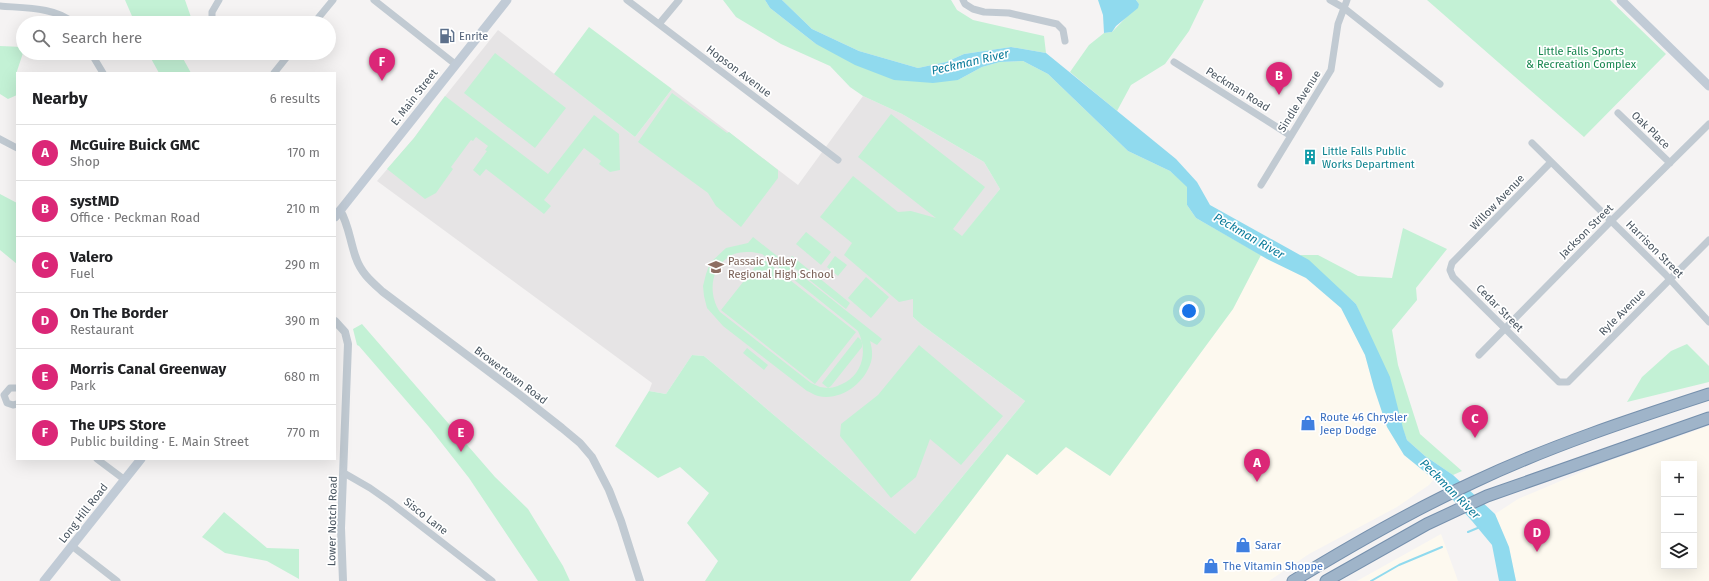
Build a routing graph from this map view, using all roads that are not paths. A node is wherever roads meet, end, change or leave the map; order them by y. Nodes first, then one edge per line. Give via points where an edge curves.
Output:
1 (219, 0) edge
2 (333, 0) edge
3 (374, 0) edge
4 (507, 0) edge
5 (627, 0) edge
6 (679, 0) edge
7 (963, 0) edge
8 (1330, 0) edge
9 (1347, 0) edge
10 (1621, 0) edge
11 (0, 6) edge
12 (1344, 8) junction
13 (65, 16) edge
14 (212, 16) edge
15 (320, 16) edge
16 (659, 24) junction
17 (1065, 41) dead end
18 (95, 60) edge
19 (284, 60) edge
20 (1174, 62) dead end
21 (455, 64) junction
22 (102, 72) edge
23 (275, 72) edge
24 (1440, 84) dead end
25 (1709, 86) edge
26 (1618, 113) dead end
27 (1709, 124) edge
28 (1291, 136) junction
29 (0, 139) edge
30 (1532, 143) dead end
31 (16, 147) edge
32 (838, 160) dead end
33 (1551, 162) junction
34 (1670, 163) junction
35 (1261, 185) dead end
36 (338, 214) edge
37 (1611, 221) junction
38 (1709, 240) edge
39 (1458, 257) joint
40 (1670, 280) junction
41 (336, 322) edge
42 (1709, 322) edge
43 (1504, 328) junction
44 (1479, 355) dead end
45 (1548, 372) joint
46 (16, 388) edge
47 (1709, 394) edge
48 (16, 404) edge
49 (1709, 419) edge
50 (98, 460) edge
51 (140, 460) edge
52 (344, 473) junction
53 (125, 480) junction
54 (72, 546) junction
55 (44, 581) edge
56 (117, 581) edge
57 (343, 581) edge
58 (492, 581) edge
59 (640, 581) edge
60 (1293, 581) edge
61 (1326, 581) edge

1 - 14 street
2 - 15 street
3 - 21 street
4 - 21 main road, E. Main Street
5 - 16 street, Hopson Avenue
6 - 16 street
7 - 17 street via 973,9 984,12 1009,13 1057,24 1063,30
8 - 12 street
9 - 12 street, Sindle Avenue
10 - 25 main road
11 - 13 street
12 - 24 street
12 - 28 street, Sindle Avenue via 1338,24 1331,70
16 - 32 street, Hopson Avenue
18 - 22 street
19 - 23 street
20 - 28 street, Peckman Road
21 - 36 main road, E. Main Street
26 - 34 street, Oak Place
27 - 34 street, Jackson Street
28 - 35 street, Sindle Avenue
29 - 31 street
30 - 33 street, Harrison Street
33 - 37 street, Harrison Street
33 - 39 street, Willow Avenue
34 - 37 street, Jackson Street
36 - 59 street, Browertown Road via 347,222 356,260 369,280 562,428 592,457 621,521
37 - 40 street, Harrison Street
37 - 43 street, Jackson Street
38 - 40 street, Ryle Avenue
39 - 43 street, Cedar Street via 1451,266 1451,274
40 - 42 street, Harrison Street
40 - 45 street, Ryle Avenue via 1568,382 1559,382
41 - 52 street, Lower Notch Road via 345,332 348,344
43 - 44 street, Jackson Street
43 - 45 street, Cedar Street
46 - 48 street via 10,388 4,395 7,403
47 - 60 highway via 1599,430 1475,481 1342,551
49 - 61 highway via 1487,496 1377,551
50 - 53 street
51 - 53 main road, Long Hill Road
52 - 57 street, Lower Notch Road via 341,528
52 - 58 street, Sisco Lane via 390,502
53 - 54 main road, Long Hill Road
54 - 55 main road, Long Hill Road
54 - 56 street

